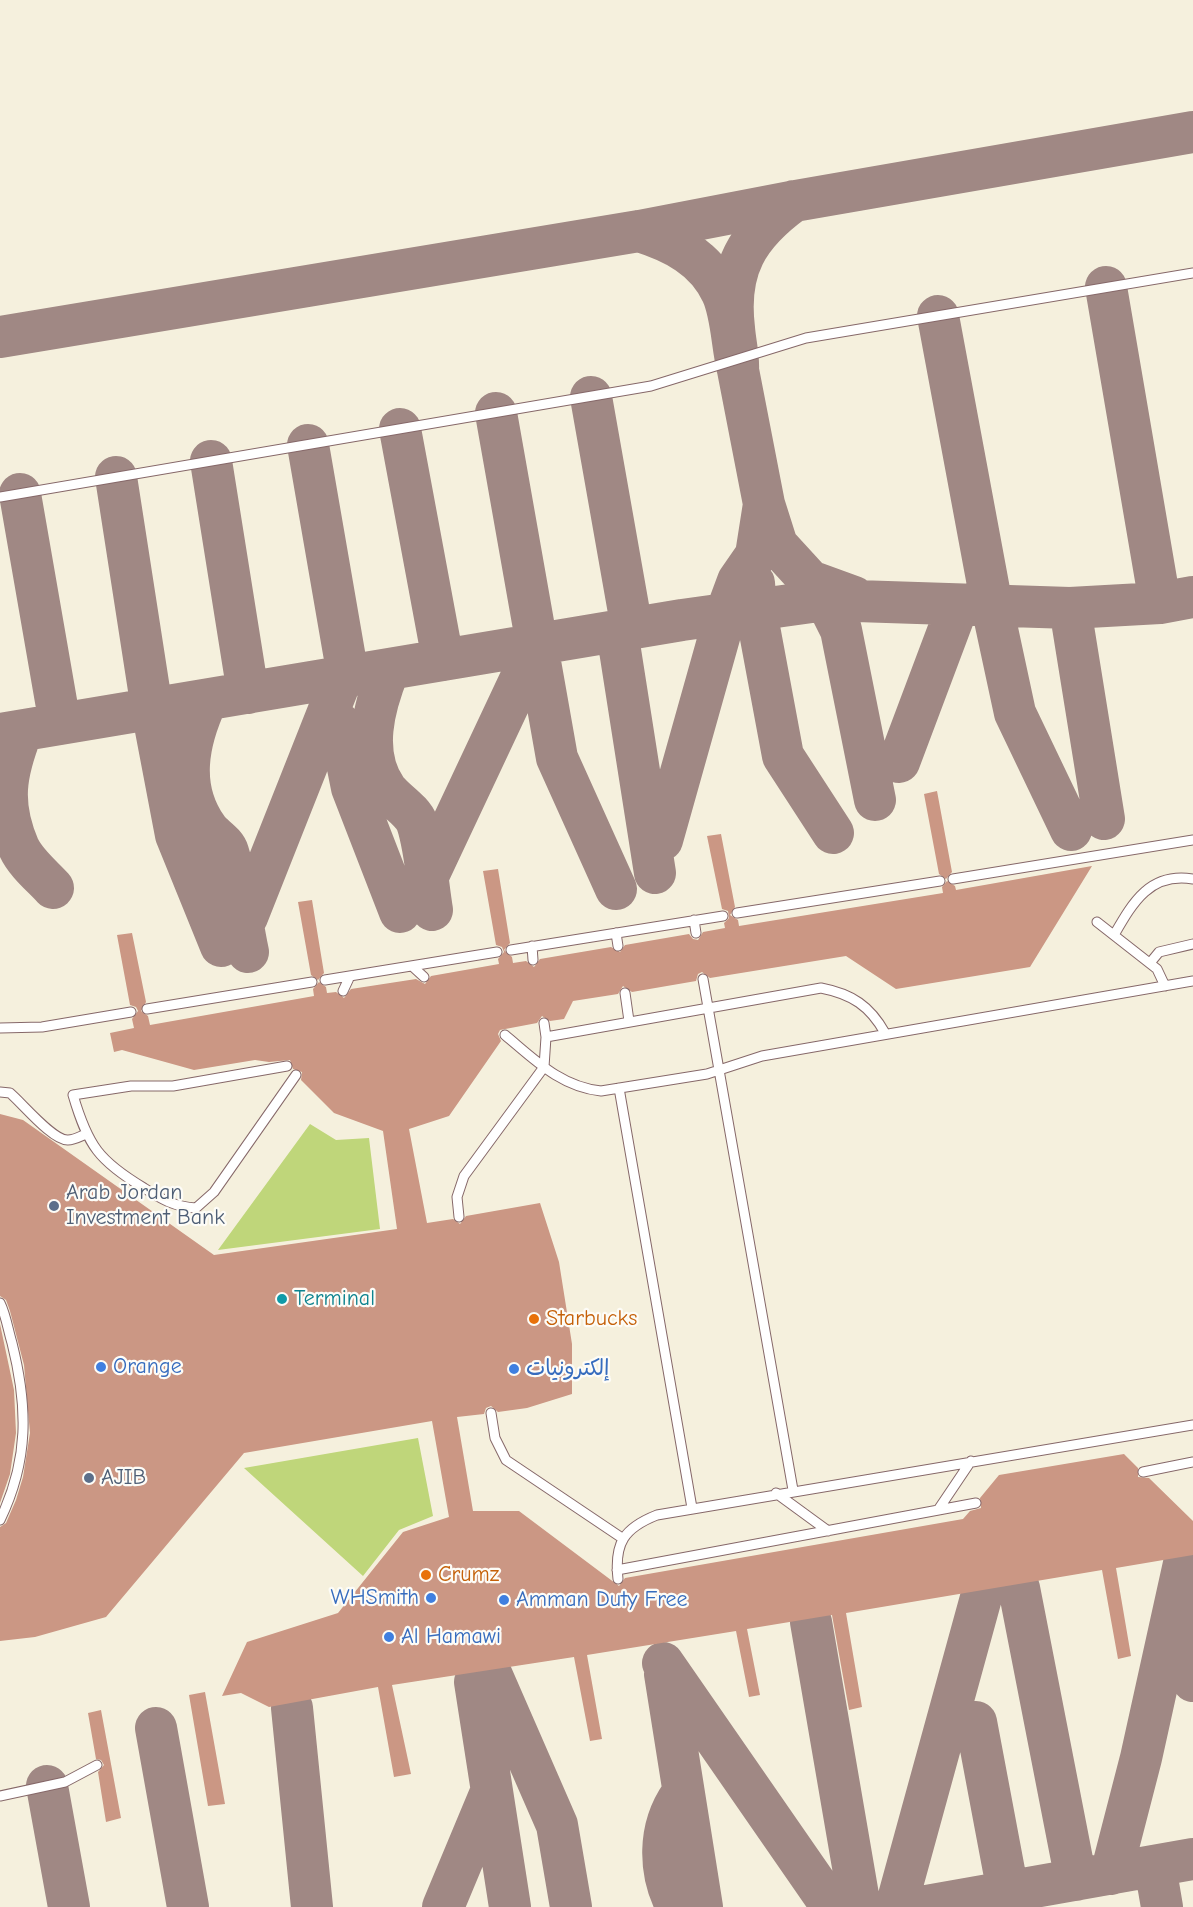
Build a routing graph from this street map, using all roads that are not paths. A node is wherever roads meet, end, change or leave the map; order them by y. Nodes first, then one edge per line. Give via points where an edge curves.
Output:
1 (1193, 273) edge
2 (0, 497) edge
3 (1193, 840) edge
4 (954, 879) dead end
5 (1193, 879) edge
6 (940, 881) dead end
7 (737, 913) dead end
8 (723, 916) dead end
9 (694, 920) junction
10 (1097, 922) dead end
11 (616, 933) junction
12 (696, 933) dead end
13 (1114, 935) junction
14 (1193, 944) edge
15 (532, 946) junction
16 (618, 946) dead end
17 (511, 950) dead end
18 (497, 952) dead end
19 (533, 960) dead end
20 (1150, 963) junction
21 (412, 966) junction
22 (350, 976) junction
23 (424, 977) dead end
24 (325, 980) dead end
25 (703, 980) dead end
26 (1193, 981) edge
27 (312, 982) dead end
28 (1165, 986) junction
29 (343, 991) dead end
30 (625, 993) dead end
31 (708, 1007) junction
32 (147, 1009) dead end
33 (131, 1012) dead end
34 (629, 1022) junction
35 (544, 1023) dead end
36 (0, 1028) edge
37 (885, 1034) junction
38 (505, 1035) dead end
39 (546, 1037) junction
40 (287, 1066) dead end
41 (544, 1067) junction
42 (719, 1071) junction
43 (296, 1075) dead end
44 (619, 1088) junction
45 (0, 1092) edge
46 (86, 1134) junction
47 (459, 1217) dead end
48 (0, 1303) edge
49 (491, 1413) dead end
50 (1193, 1425) edge
51 (971, 1461) junction
52 (1193, 1462) edge
53 (1143, 1472) dead end
54 (793, 1490) junction
55 (776, 1493) junction
56 (976, 1503) dead end
57 (692, 1508) junction
58 (938, 1510) junction
59 (0, 1520) edge
60 (828, 1531) junction
61 (622, 1538) junction
62 (97, 1765) dead end
63 (0, 1796) edge

1 - 2 lane via 806,338 651,387
3 - 4 lane
5 - 13 lane via 1168,879 1141,893
6 - 7 lane
8 - 9 lane
9 - 11 lane
9 - 12 lane
10 - 13 lane
11 - 15 lane
11 - 16 lane
13 - 20 lane
14 - 20 lane via 1160,952
15 - 17 lane
15 - 19 lane
18 - 21 lane
20 - 28 lane
21 - 22 lane
21 - 23 lane
22 - 24 lane
22 - 29 lane
25 - 31 lane
26 - 28 lane
27 - 32 lane
28 - 37 lane
30 - 34 lane
31 - 34 lane
31 - 37 lane via 821,988 860,1001 875,1015
31 - 42 lane
33 - 36 lane via 42,1027
34 - 39 lane
35 - 39 lane
37 - 42 lane via 762,1056
38 - 41 lane
39 - 41 lane
40 - 46 lane via 172,1086 137,1086 73,1095
41 - 44 lane via 585,1090
41 - 47 lane via 464,1176 457,1197
42 - 44 lane
42 - 54 lane
43 - 46 lane via 214,1192 196,1208 167,1202 112,1169
44 - 57 lane
45 - 46 lane via 10,1093 59,1138 68,1140
48 - 59 lane via 17,1365 25,1418 21,1465
49 - 61 lane via 495,1438 506,1460
50 - 51 lane
51 - 54 lane
51 - 58 lane
52 - 53 lane
54 - 55 lane
55 - 57 lane
55 - 60 lane
56 - 58 lane
57 - 61 lane via 637,1523
58 - 60 lane
60 - 61 lane via 618,1575
62 - 63 lane via 65,1782

